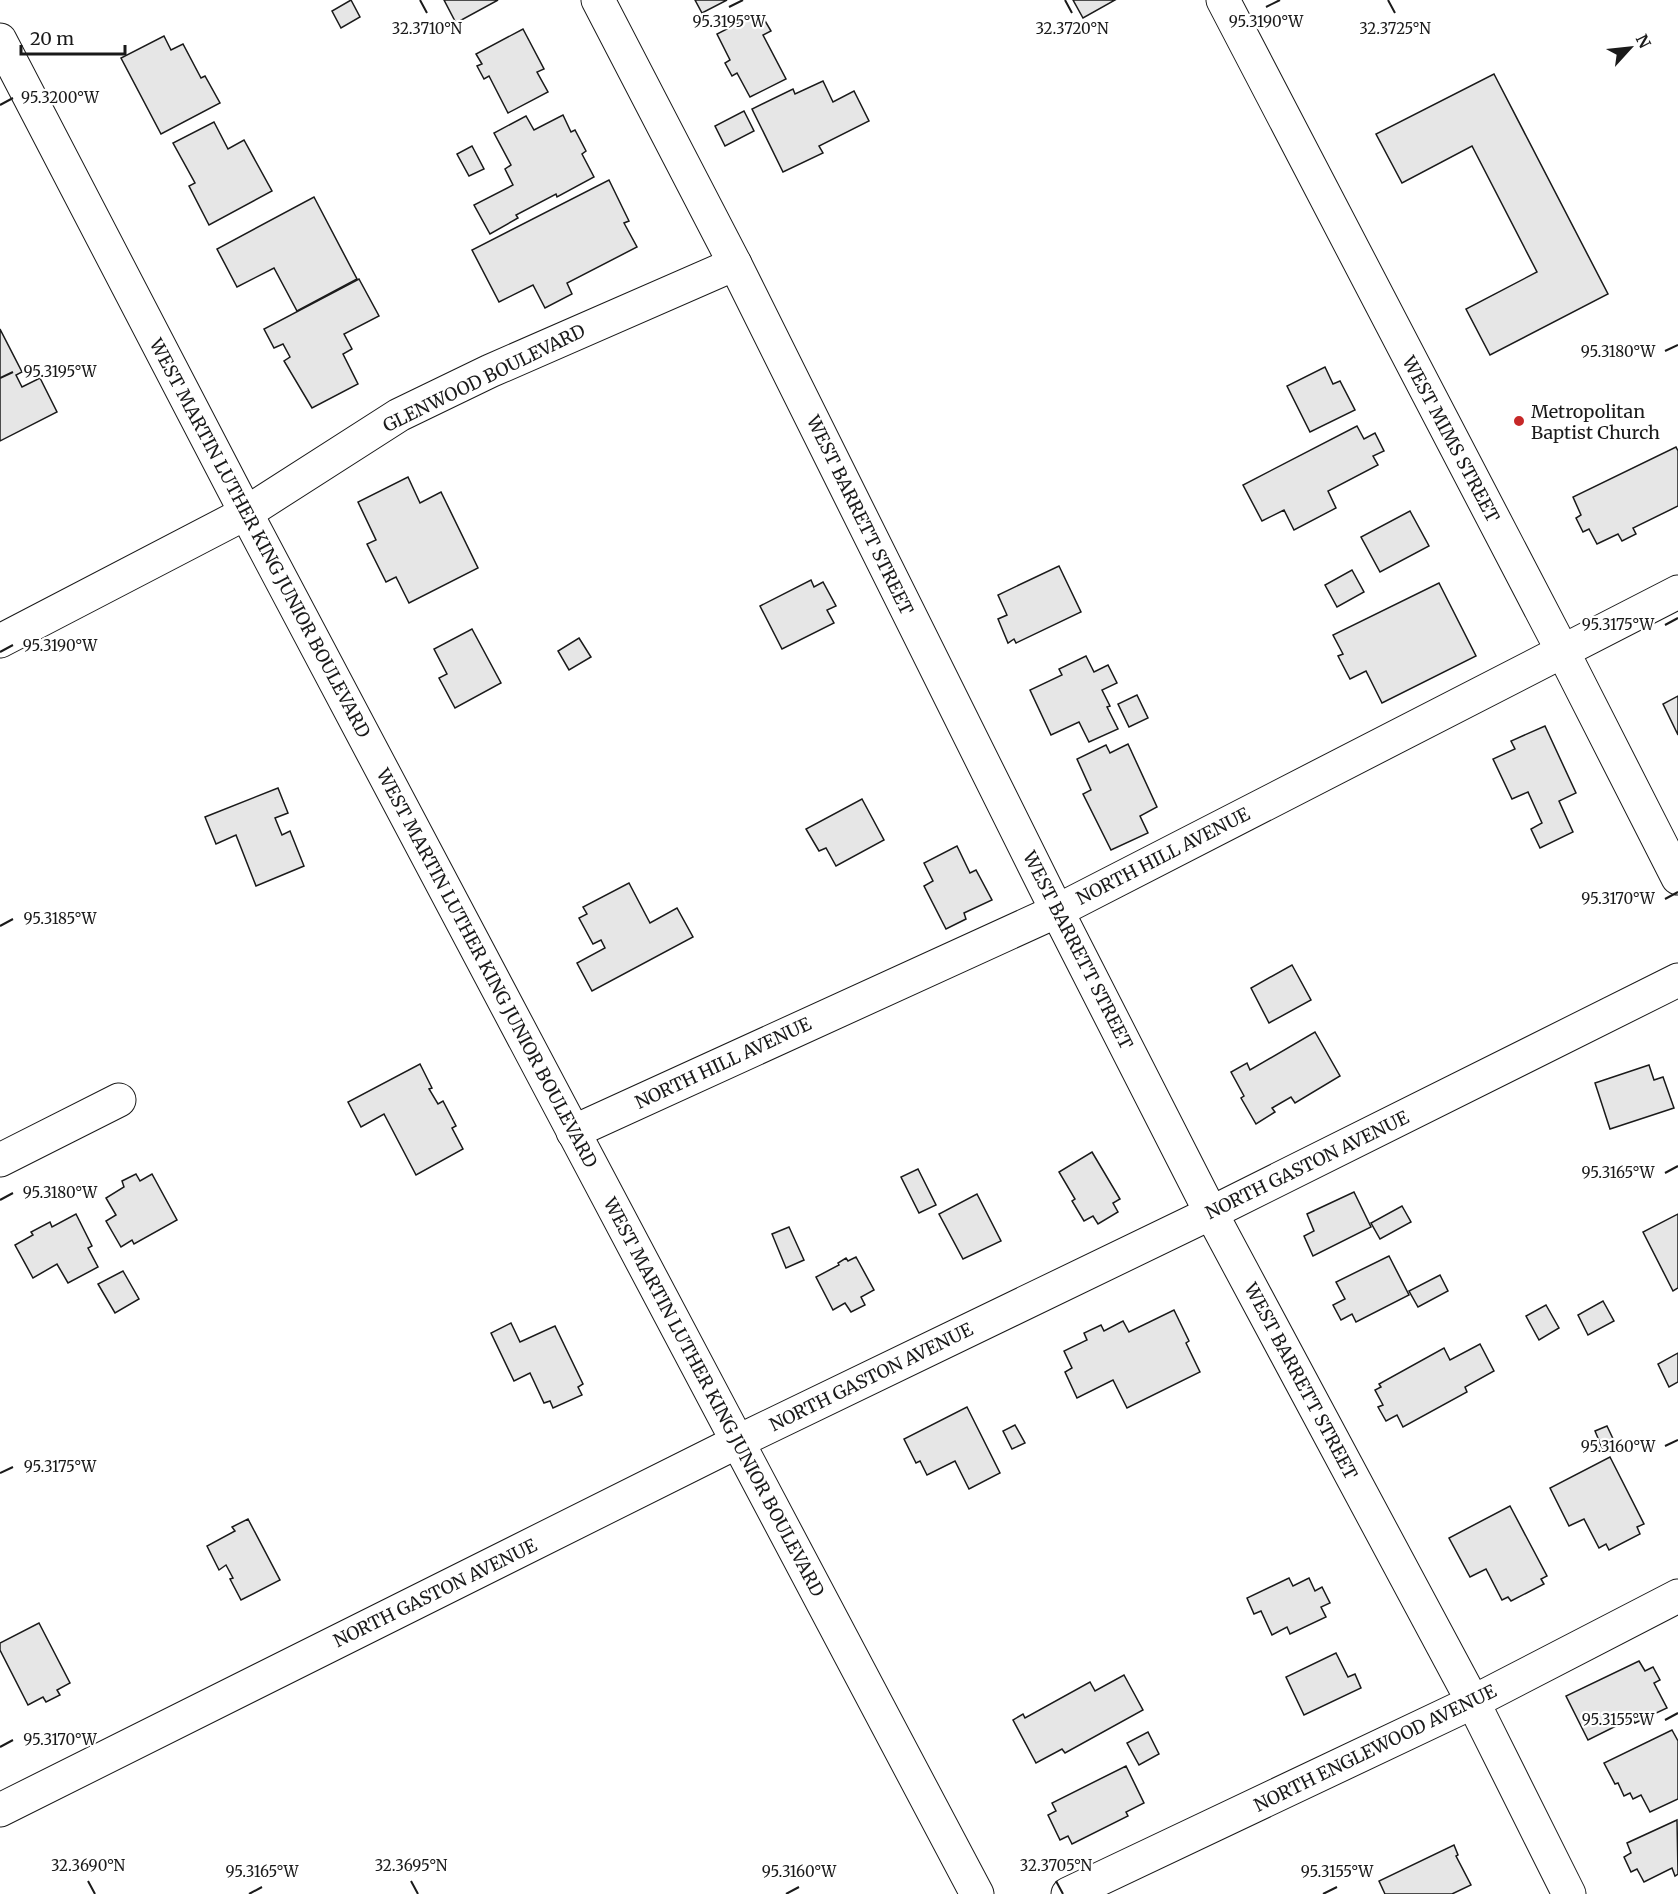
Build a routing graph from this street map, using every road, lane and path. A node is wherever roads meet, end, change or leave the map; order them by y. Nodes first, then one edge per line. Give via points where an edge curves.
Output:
1 (598, 0) edge
2 (1235, 4) edge
3 (0, 40) edge
4 (735, 264) junction
5 (246, 513) junction
6 (1678, 592) edge
7 (0, 640) edge
8 (1563, 652) junction
9 (1678, 878) edge
10 (1057, 911) junction
11 (1678, 980) edge
12 (119, 1100) dead end
13 (573, 1132) junction
14 (0, 1160) edge
15 (1211, 1213) junction
16 (739, 1441) junction
17 (1678, 1596) edge
18 (1473, 1702) junction
19 (0, 1810) edge
20 (977, 1894) edge
21 (1068, 1894) edge
22 (1569, 1894) edge

1 - 4 street, WEST BARRETT STREET
2 - 8 street, WEST MIMS STREET
3 - 5 street, WEST MARTIN LUTHER KING JUNIOR BOULEVARD
4 - 5 street, GLENWOOD BOULEVARD via 490,370 399,415
4 - 10 street, WEST BARRETT STREET
5 - 7 street, GLENWOOD BOULEVARD
5 - 13 street, WEST MARTIN LUTHER KING JUNIOR BOULEVARD
6 - 8 street, NORTH HILL AVENUE
8 - 9 street, WEST MIMS STREET
8 - 10 street, NORTH HILL AVENUE
10 - 13 street, NORTH HILL AVENUE
10 - 15 street, WEST BARRETT STREET
11 - 15 street, NORTH GASTON AVENUE
12 - 14 street
13 - 16 street, WEST MARTIN LUTHER KING JUNIOR BOULEVARD
15 - 16 street, NORTH GASTON AVENUE
15 - 18 street, WEST BARRETT STREET
16 - 19 street, NORTH GASTON AVENUE
16 - 20 street, WEST MARTIN LUTHER KING JUNIOR BOULEVARD
17 - 18 street, NORTH ENGLEWOOD AVENUE
18 - 21 street, NORTH ENGLEWOOD AVENUE
18 - 22 street, WEST BARRETT STREET

